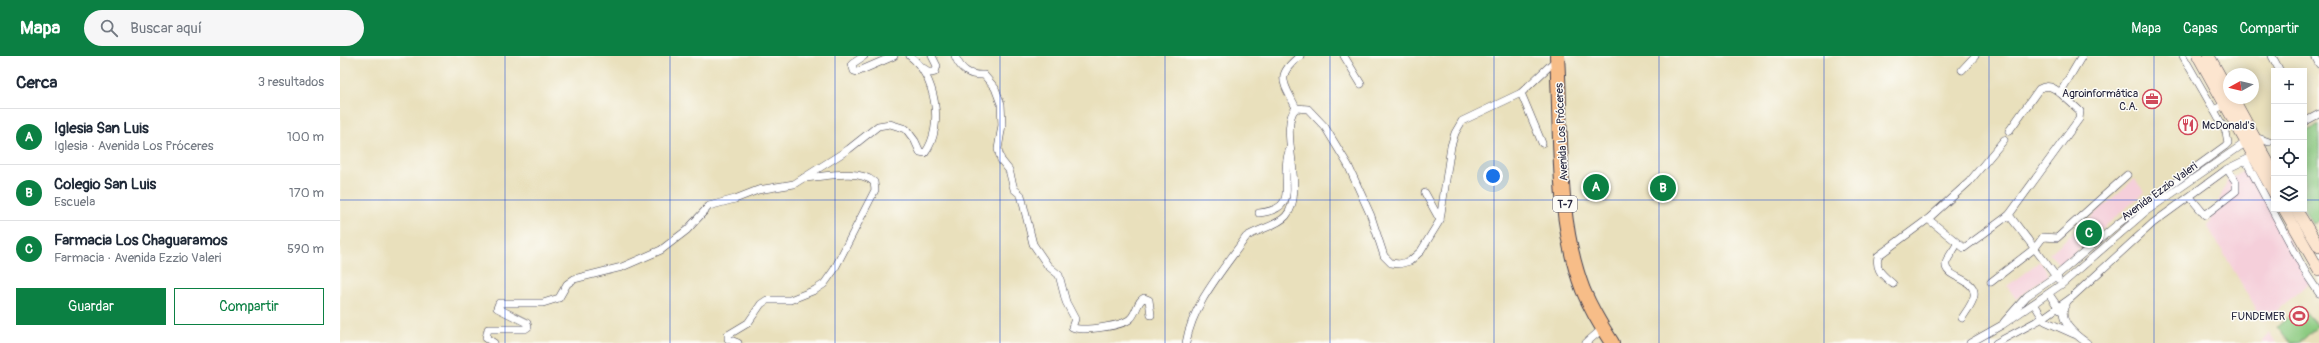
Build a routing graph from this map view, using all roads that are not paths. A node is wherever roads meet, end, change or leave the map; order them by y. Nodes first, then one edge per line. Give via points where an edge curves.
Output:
1 (864, 56) edge
2 (894, 56) edge
3 (910, 56) edge
4 (932, 56) edge
5 (955, 56) edge
6 (1300, 56) edge
7 (1344, 56) edge
8 (1975, 56) edge
9 (2082, 56) edge
10 (2183, 56) edge
11 (2198, 56) edge
12 (2209, 56) edge
13 (2272, 56) edge
14 (2314, 56) edge
15 (1559, 57) edge
16 (2319, 64) edge
17 (920, 66) junction
18 (2278, 68) edge
19 (1962, 70) dead end
20 (2223, 81) edge
21 (1361, 84) dead end
22 (1521, 93) junction
23 (2060, 93) junction
24 (2223, 94) edge
25 (2223, 104) edge
26 (2230, 104) edge
27 (1296, 108) junction
28 (2214, 110) junction
29 (2319, 114) edge
30 (2307, 118) edge
31 (2010, 131) dead end
32 (2004, 140) dead end
33 (2250, 140) junction
34 (1542, 143) dead end
35 (1291, 147) junction
36 (2261, 150) edge
37 (2271, 168) edge
38 (2227, 169) junction
39 (2127, 175) dead end
40 (803, 178) junction
41 (2271, 183) edge
42 (1425, 193) dead end
43 (2190, 197) junction
44 (2286, 212) edge
45 (2298, 212) edge
46 (1259, 213) dead end
47 (2009, 215) junction
48 (1928, 218) junction
49 (1440, 220) junction
50 (2119, 223) junction
51 (2125, 229) junction
52 (1957, 244) junction
53 (2319, 247) edge
54 (2034, 248) junction
55 (2319, 270) edge
56 (2056, 276) junction
57 (1991, 282) dead end
58 (1893, 284) dead end
59 (2062, 284) junction
60 (2319, 293) edge
61 (2049, 294) junction
62 (2071, 298) junction
63 (2034, 304) junction
64 (2058, 307) junction
65 (1151, 315) dead end
66 (2063, 316) junction
67 (1962, 318) dead end
68 (2043, 318) junction
69 (2002, 325) junction
70 (1602, 328) junction
71 (2075, 335) junction
72 (494, 343) edge
73 (738, 343) edge
74 (1186, 343) edge
75 (1586, 343) edge
76 (1612, 343) edge
77 (1619, 343) edge
78 (1970, 343) edge
79 (1996, 343) edge
80 (2087, 343) edge

1 - 2 street via 852,64 854,71
3 - 17 street
4 - 17 street via 937,66 936,72 931,73
5 - 65 street via 968,74 984,75 995,88 1002,108 998,149 1001,160 1009,170 1014,188 1021,195 1035,249 1059,275 1066,302 1075,319 1072,327 1095,329 1122,324 1131,318 1140,300 1144,298 1150,300
6 - 27 street via 1286,66 1284,73 1284,82
7 - 21 street
8 - 19 street
9 - 23 street
10 - 28 street
11 - 24 street
12 - 20 street
13 - 18 street
14 - 16 street
15 - 22 street
15 - 70 highway, Avenida Los Próceres / T-7 via 1562,162 1570,242 1583,289
15 - 77 highway, Avenida Los Próceres / T-7 via 1575,231 1588,282 1607,326
17 - 40 street via 936,98 933,132 926,153 920,152 906,129 881,124 828,164
22 - 34 street
22 - 49 street via 1462,121 1451,146
23 - 31 street via 2052,87 2045,86 2040,89
23 - 47 street via 2080,112 2079,119
25 - 28 street
26 - 33 street
27 - 35 street via 1291,119
27 - 49 street via 1308,109 1325,127 1348,164 1371,216 1384,256 1391,263 1410,261 1421,251
28 - 50 street via 2226,132 2228,142
29 - 30 street
32 - 48 street via 1969,182
33 - 36 street
33 - 51 street, Avenida Ezzio Valeri via 2145,212
35 - 46 street via 1286,162 1285,201 1282,207 1274,212
35 - 74 street via 1294,188 1292,209 1285,218 1246,237 1202,300 1192,321
36 - 37 street
36 - 38 street, Avenida Ezzio Valeri
36 - 41 street
36 - 60 street via 2307,275
38 - 43 street, Avenida Ezzio Valeri
38 - 43 street via 2236,182 2236,191 2205,215
39 - 54 street via 2057,238 2043,237
40 - 72 street via 794,184 758,190 735,200 709,206 687,230 661,250 622,267 574,279 567,284 558,298 543,303 499,303 497,308 527,323 528,327 488,329 486,338
40 - 73 street via 863,176 874,182 875,190 834,270 824,284 790,300 767,300 761,304 748,323 728,335 728,340
42 - 49 street
43 - 62 street, Avenida Ezzio Valeri via 2153,224
44 - 55 street
45 - 53 street
47 - 52 street via 1967,247
47 - 54 street
48 - 52 street
48 - 58 street via 1878,256 1876,265 1879,272
50 - 51 street
50 - 56 street
51 - 59 street, Avenida Ezzio Valeri
52 - 67 street via 1946,267 1949,272 1971,284 1974,290 1974,298
54 - 56 street
54 - 57 street
56 - 59 street
56 - 69 street via 2027,296
59 - 61 street, Avenida Ezzio Valeri
61 - 63 street, Avenida Ezzio Valeri
61 - 64 street
62 - 64 street, Avenida Ezzio Valeri
62 - 66 street via 2065,303
63 - 68 street
63 - 69 street, Avenida Ezzio Valeri
64 - 66 street
64 - 68 street, Avenida Ezzio Valeri
66 - 71 street
68 - 71 street via 2050,324
68 - 79 street, Avenida Ezzio Valeri
69 - 78 street, Avenida Ezzio Valeri
70 - 75 street
70 - 76 highway, Avenida Los Próceres / T-7
71 - 80 street

